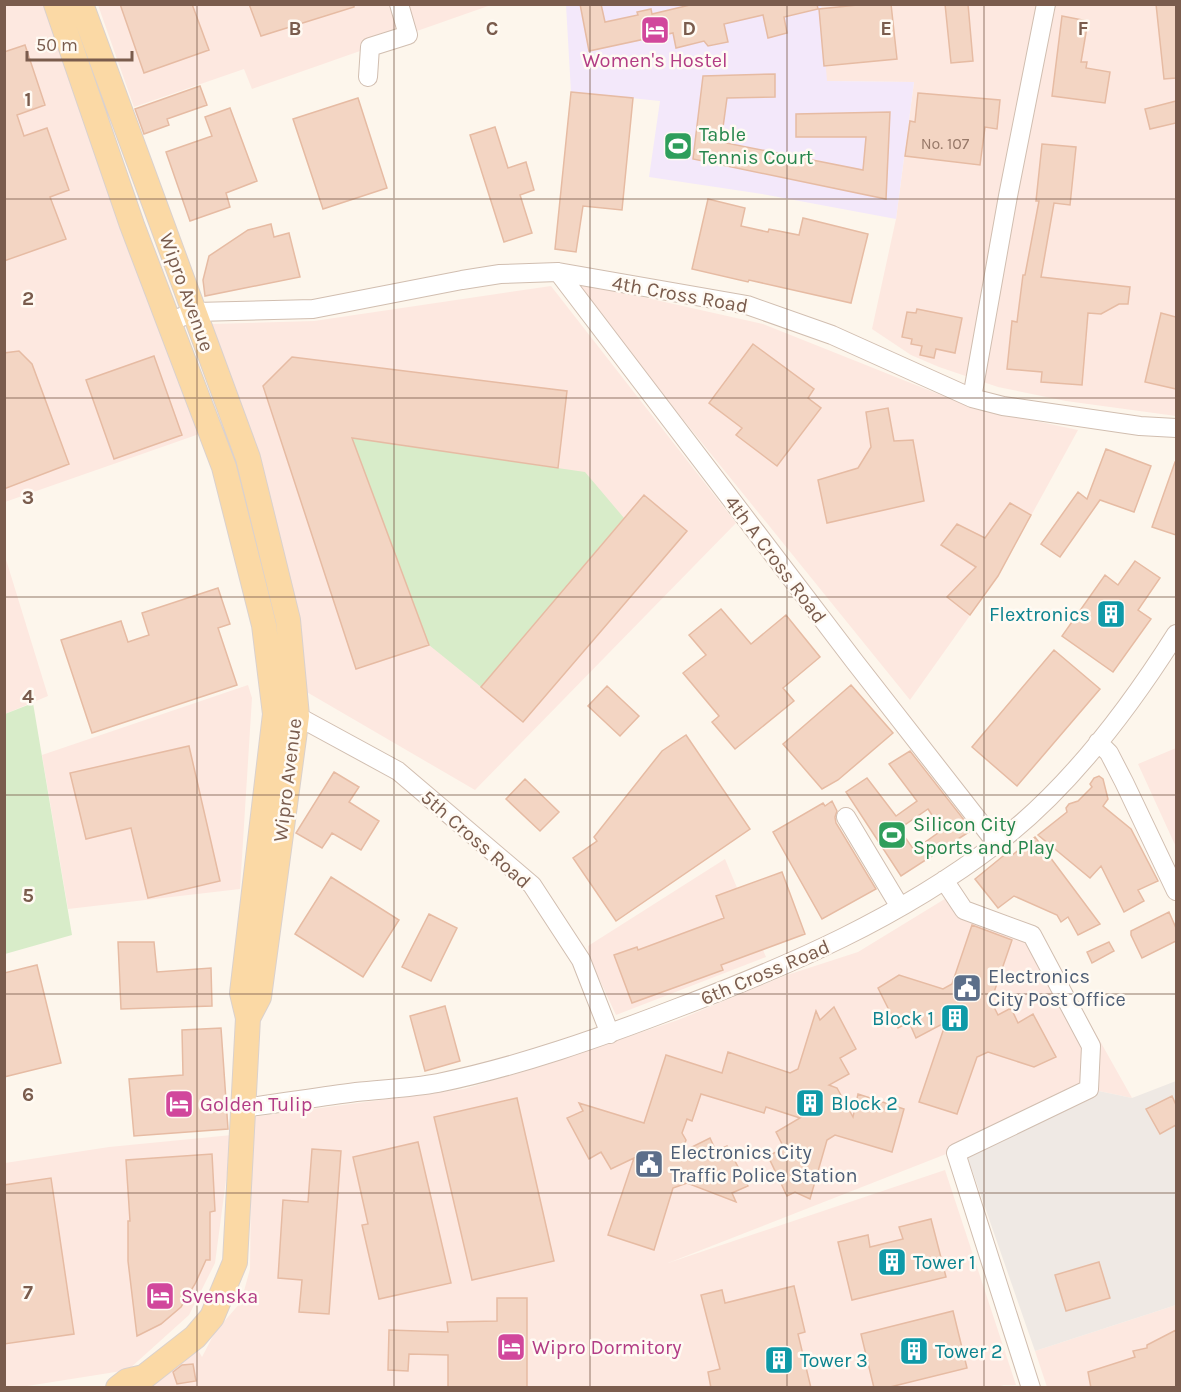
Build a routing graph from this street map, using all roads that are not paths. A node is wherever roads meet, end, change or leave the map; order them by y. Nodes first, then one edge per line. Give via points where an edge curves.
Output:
1 (56, 4) edge
2 (81, 4) edge
3 (399, 4) edge
4 (1046, 4) edge
5 (368, 77) dead end
6 (558, 272) junction
7 (195, 312) junction
8 (168, 322) junction
9 (972, 398) junction
10 (1176, 428) edge
11 (1176, 634) edge
12 (286, 715) junction
13 (1098, 742) junction
14 (846, 817) dead end
15 (996, 844) junction
16 (944, 880) junction
17 (1176, 891) edge
18 (900, 908) junction
19 (248, 1018) junction
20 (610, 1034) junction
21 (243, 1108) junction
22 (142, 1382) edge
23 (119, 1387) edge
24 (1031, 1388) edge

1 - 8 main road, Wipro Avenue
2 - 7 main road, Wipro Avenue
3 - 5 street via 408,35 370,46
4 - 9 street
6 - 7 street, 4th Cross Road via 501,274 313,309
6 - 9 street, 4th Cross Road via 747,305 832,335
6 - 15 street, 4th A Cross Road
7 - 8 street, 4th Cross Road
7 - 12 main road, Wipro Avenue via 248,458 288,620
8 - 12 main road, Wipro Avenue via 224,467
9 - 10 street, 4th Cross Road via 1003,406
11 - 13 street, 6th Cross Road via 1143,687
12 - 19 main road, Wipro Avenue via 259,997
12 - 19 main road, Wipro Avenue via 251,919 242,993
12 - 20 street, 5th Cross Road via 398,771 531,885 581,960
13 - 15 street, 6th Cross Road via 1049,798
13 - 17 street via 1125,782
14 - 18 street
15 - 16 street, 6th Cross Road
16 - 18 street, 6th Cross Road
16 - 24 street via 964,910 1032,935 1091,1046 1089,1089 956,1154
18 - 20 street, 6th Cross Road via 862,930 759,977
19 - 21 main road, Wipro Avenue
20 - 21 street, 6th Cross Road via 519,1063 436,1083
21 - 22 main road, Wipro Avenue via 235,1262 212,1317 195,1337
22 - 23 main road, Wipro Avenue via 127,1381

